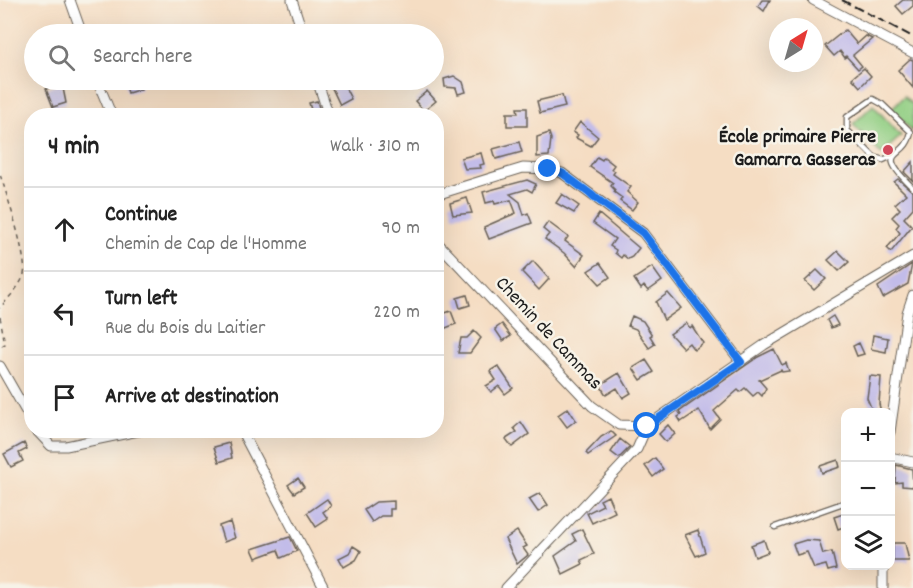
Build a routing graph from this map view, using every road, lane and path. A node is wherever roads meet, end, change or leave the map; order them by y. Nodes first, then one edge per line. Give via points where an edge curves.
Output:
1 (70, 0) edge
2 (292, 0) edge
3 (813, 0) edge
4 (78, 24) edge
5 (300, 24) edge
6 (913, 53) edge
7 (101, 90) edge
8 (320, 90) edge
9 (109, 108) edge
10 (326, 108) edge
11 (894, 155) junction
12 (0, 175) edge
13 (913, 188) edge
14 (444, 193) edge
15 (444, 249) edge
16 (913, 256) edge
17 (24, 260) edge
18 (24, 276) edge
19 (913, 295) edge
20 (0, 308) edge
21 (0, 317) edge
22 (0, 347) edge
23 (741, 362) junction
24 (0, 366) edge
25 (24, 408) edge
26 (894, 408) edge
27 (647, 426) junction
28 (44, 438) edge
29 (104, 438) edge
30 (245, 438) edge
31 (895, 458) edge
32 (913, 462) edge
33 (841, 504) edge
34 (775, 527) dead end
35 (884, 570) edge
36 (517, 584) edge
37 (324, 588) edge
38 (506, 588) edge
39 (883, 588) edge

1 - 4 street
2 - 5 street
3 - 6 street
7 - 9 street
8 - 10 street
11 - 11 lane via 910,139 911,132 882,104 873,99 867,101 847,117 847,130 874,157 883,160
11 - 13 lane via 894,169
12 - 17 path via 10,198
14 - 23 street via 523,168 562,173 643,233
15 - 27 street, Chemin de Cammas via 592,406 619,425
16 - 23 street
18 - 20 path
19 - 26 street
21 - 22 path via 4,344
23 - 27 street
24 - 25 street
27 - 36 street via 638,449
28 - 29 street via 51,446 66,446
30 - 37 street
31 - 32 street
33 - 34 lane
35 - 39 street
36 - 38 street

